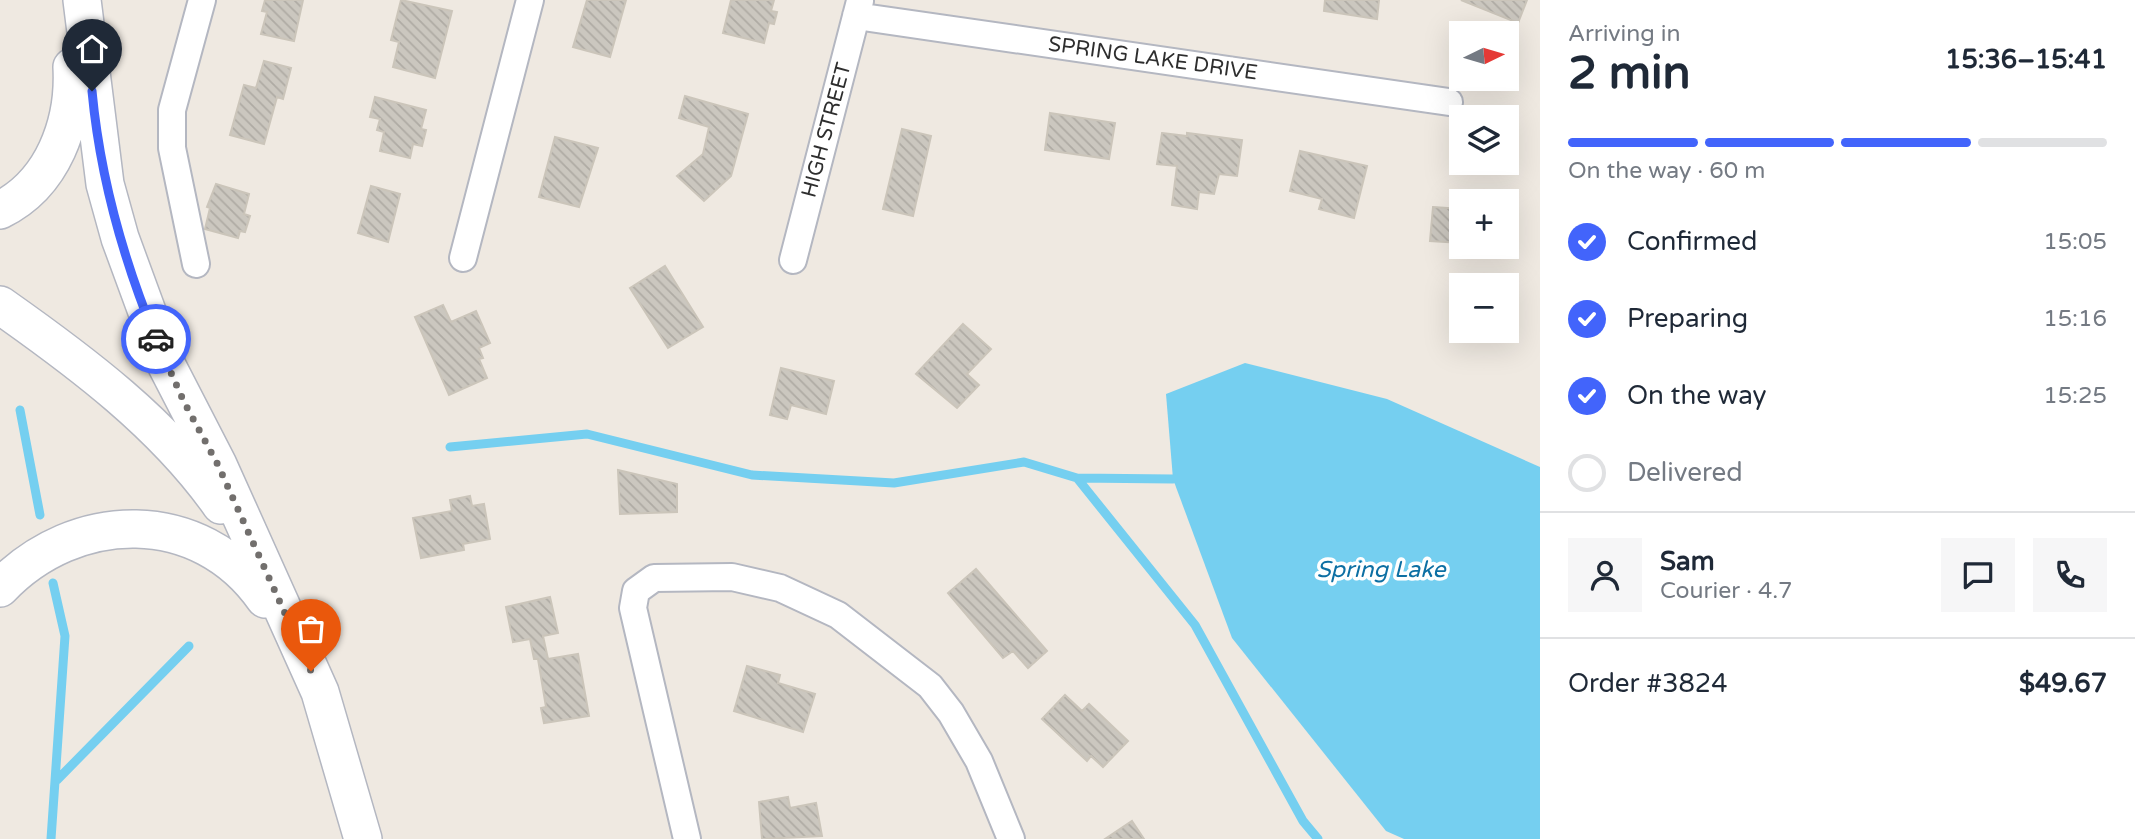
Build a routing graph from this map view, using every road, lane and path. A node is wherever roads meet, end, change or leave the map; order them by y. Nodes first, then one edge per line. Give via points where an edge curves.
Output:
1 (72, 0) edge
2 (82, 0) edge
3 (202, 0) edge
4 (530, 0) edge
5 (858, 8) edge
6 (1449, 102) dead end
7 (0, 210) edge
8 (463, 258) dead end
9 (793, 260) dead end
10 (196, 264) dead end
11 (0, 305) edge
12 (260, 561) junction
13 (0, 588) edge
14 (301, 650) junction
15 (363, 839) edge
16 (687, 839) edge
17 (1011, 839) edge

1 - 7 main road via 73,87 59,145 47,170 31,188
2 - 12 main road via 105,184 120,238 167,366
3 - 10 street via 172,110 172,148
4 - 8 street
5 - 6 street, SPRING LAKE DRIVE
5 - 9 street, HIGH STREET
11 - 12 main road via 116,393 163,436 210,489
12 - 14 main road
13 - 14 main road via 33,557 82,534 115,528 184,537 205,544 238,567
14 - 15 main road via 320,692
16 - 17 street via 633,608 636,591 654,578 674,575 732,576 780,588 838,615 930,686 979,761

